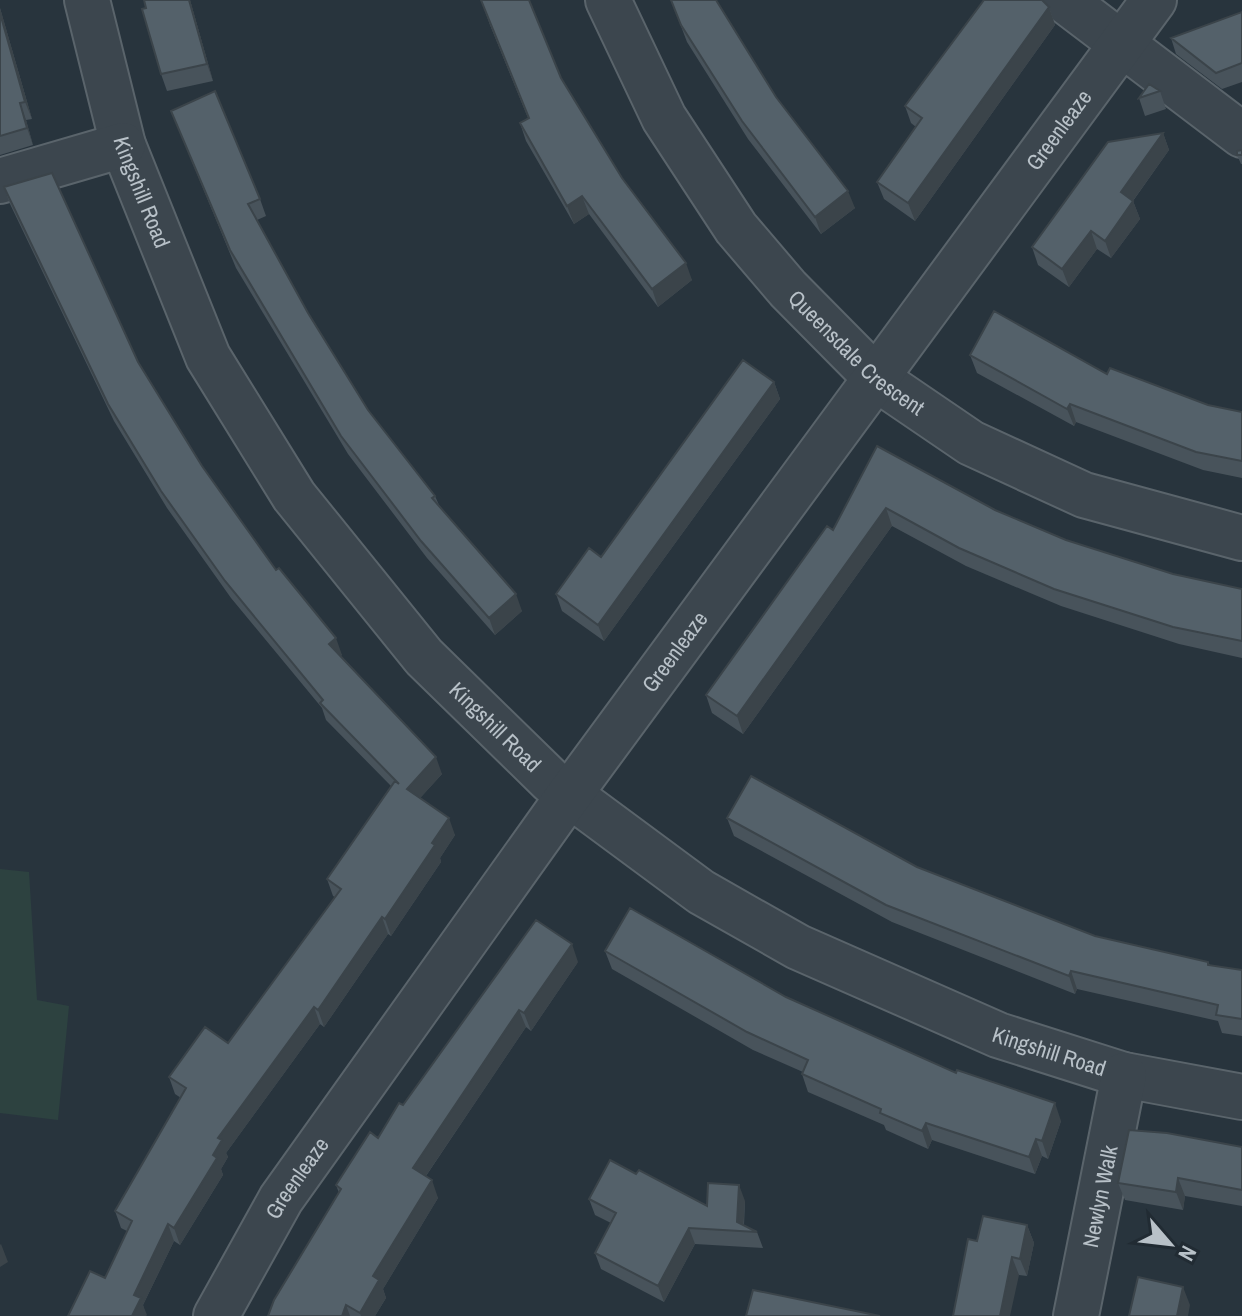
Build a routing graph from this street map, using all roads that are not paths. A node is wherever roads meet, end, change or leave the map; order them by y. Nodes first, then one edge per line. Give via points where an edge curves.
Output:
1 (87, 0) edge
2 (608, 0) edge
3 (1064, 0) edge
4 (1154, 0) edge
5 (1122, 45) junction
6 (1242, 135) edge
7 (123, 145) junction
8 (0, 181) edge
9 (877, 379) junction
10 (1242, 538) edge
11 (569, 795) junction
12 (1124, 1075) junction
13 (1242, 1097) edge
14 (216, 1316) edge
15 (1076, 1316) edge

1 - 7 street, Kingshill Road
2 - 9 street, Queensdale Crescent via 664,118 736,228
3 - 5 street
4 - 5 street, Greenleaze
5 - 6 street
5 - 9 street, Greenleaze
7 - 8 street
7 - 11 street, Kingshill Road via 208,357 294,496 424,657
9 - 10 street, Queensdale Crescent via 971,443 1084,495
9 - 11 street, Greenleaze
11 - 12 street, Kingshill Road via 701,892 798,947 998,1035
11 - 14 street, Greenleaze via 281,1199
12 - 13 street, Kingshill Road
12 - 15 street, Newlyn Walk

